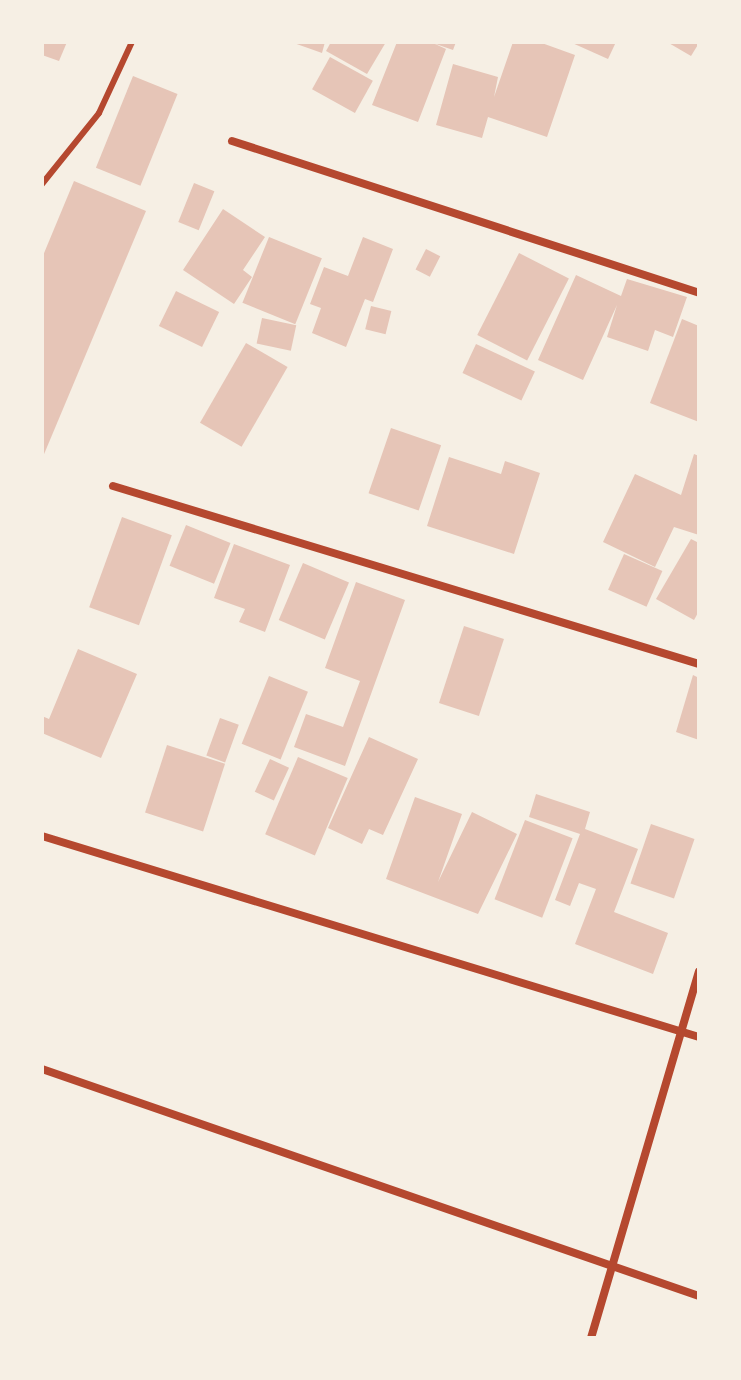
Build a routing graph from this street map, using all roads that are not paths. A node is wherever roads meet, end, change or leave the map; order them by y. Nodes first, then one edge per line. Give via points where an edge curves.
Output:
1 (132, 42) edge
2 (232, 141) dead end
3 (42, 184) edge
4 (699, 293) edge
5 (113, 486) dead end
6 (699, 664) edge
7 (42, 836) edge
8 (699, 972) edge
9 (679, 1031) junction
10 (699, 1037) edge
11 (42, 1069) edge
12 (614, 1266) junction
13 (699, 1296) edge
14 (591, 1338) edge

1 - 3 lane via 99,113
2 - 4 street
5 - 6 street
7 - 9 street
8 - 9 street
9 - 10 street
9 - 12 street
11 - 12 street
12 - 13 street
12 - 14 street

